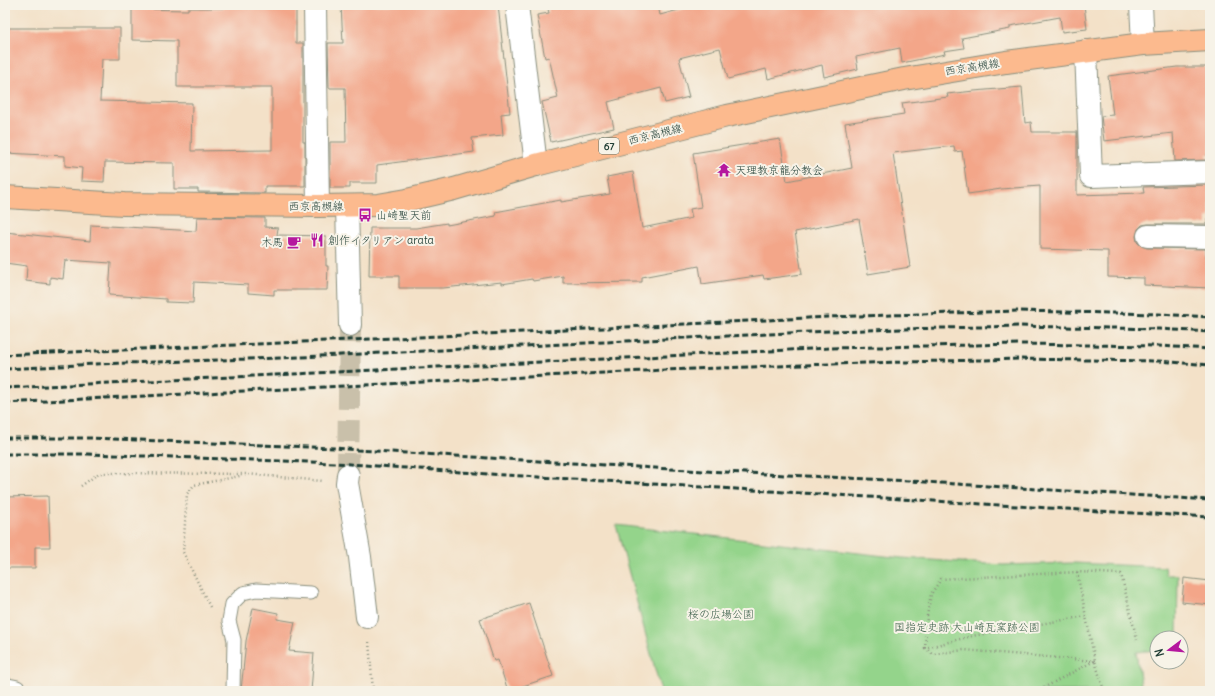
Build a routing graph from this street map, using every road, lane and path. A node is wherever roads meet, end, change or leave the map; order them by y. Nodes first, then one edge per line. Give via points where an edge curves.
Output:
1 (315, 5) edge
2 (516, 5) edge
3 (1141, 5) edge
4 (1210, 40) edge
5 (1143, 44) junction
6 (1086, 51) junction
7 (536, 165) junction
8 (1210, 172) edge
9 (5, 197) edge
10 (318, 206) junction
11 (347, 206) junction
12 (1148, 236) dead end
13 (1210, 237) edge
14 (350, 325) tunnel mouth
15 (246, 474) junction
16 (348, 479) joint
17 (81, 486) dead end
18 (1077, 572) junction
19 (311, 593) dead end
20 (214, 614) dead end
21 (1086, 616) junction
22 (367, 617) joint
23 (1137, 640) dead end
24 (925, 648) junction
25 (1095, 661) junction
26 (5, 689) edge
27 (15, 691) edge
28 (233, 691) edge
29 (373, 691) edge
30 (1032, 691) edge
31 (1104, 691) edge

1 - 10 street
2 - 7 street
3 - 5 street
4 - 5 main road, 西京高槻線 / 67
5 - 6 main road, 西京高槻線 / 67
6 - 7 main road, 西京高槻線 / 67 via 890,81 727,116
6 - 8 street via 1091,176
7 - 11 main road, 西京高槻線 / 67 via 407,200 378,205
9 - 10 main road, 西京高槻線 / 67 via 124,204
10 - 11 main road, 西京高槻線 / 67
11 - 14 street
12 - 13 street
15 - 16 path
15 - 17 path via 100,473
15 - 20 path via 194,485 187,494 183,552
16 - 22 street
18 - 21 path
18 - 23 path via 1121,574
18 - 24 path via 941,579 931,594
19 - 28 lane via 256,590 243,593 232,604 229,621 234,640
21 - 24 path via 972,636
21 - 25 path
22 - 29 path
24 - 25 path via 933,654 964,650
25 - 30 path
25 - 31 path
26 - 27 street

